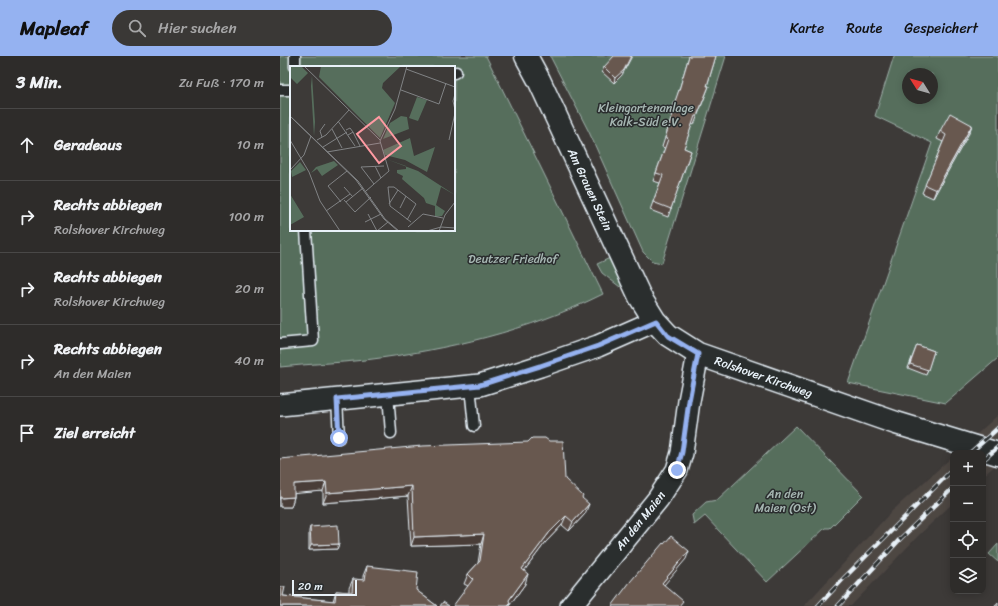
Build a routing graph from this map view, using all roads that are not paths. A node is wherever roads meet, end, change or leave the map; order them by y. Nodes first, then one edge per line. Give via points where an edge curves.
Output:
1 (294, 56) edge
2 (526, 56) edge
3 (295, 66) edge
4 (306, 231) edge
5 (656, 321) junction
6 (280, 344) edge
7 (698, 354) junction
8 (470, 386) junction
9 (388, 394) junction
10 (337, 399) junction
11 (280, 405) edge
12 (474, 426) dead end
13 (391, 433) dead end
14 (339, 438) dead end
15 (998, 454) edge
16 (571, 606) edge

1 - 3 lane
2 - 5 street, Am Grauen Stein via 640,297
4 - 6 lane via 313,341
5 - 7 street, Rolshover Kirchweg via 668,336
5 - 8 street via 598,346 480,385
7 - 15 street, Rolshover Kirchweg via 896,424
7 - 16 street, An den Maien via 677,470 658,499
8 - 9 street
8 - 12 lane
9 - 10 street
9 - 13 lane
10 - 11 street
10 - 14 lane

